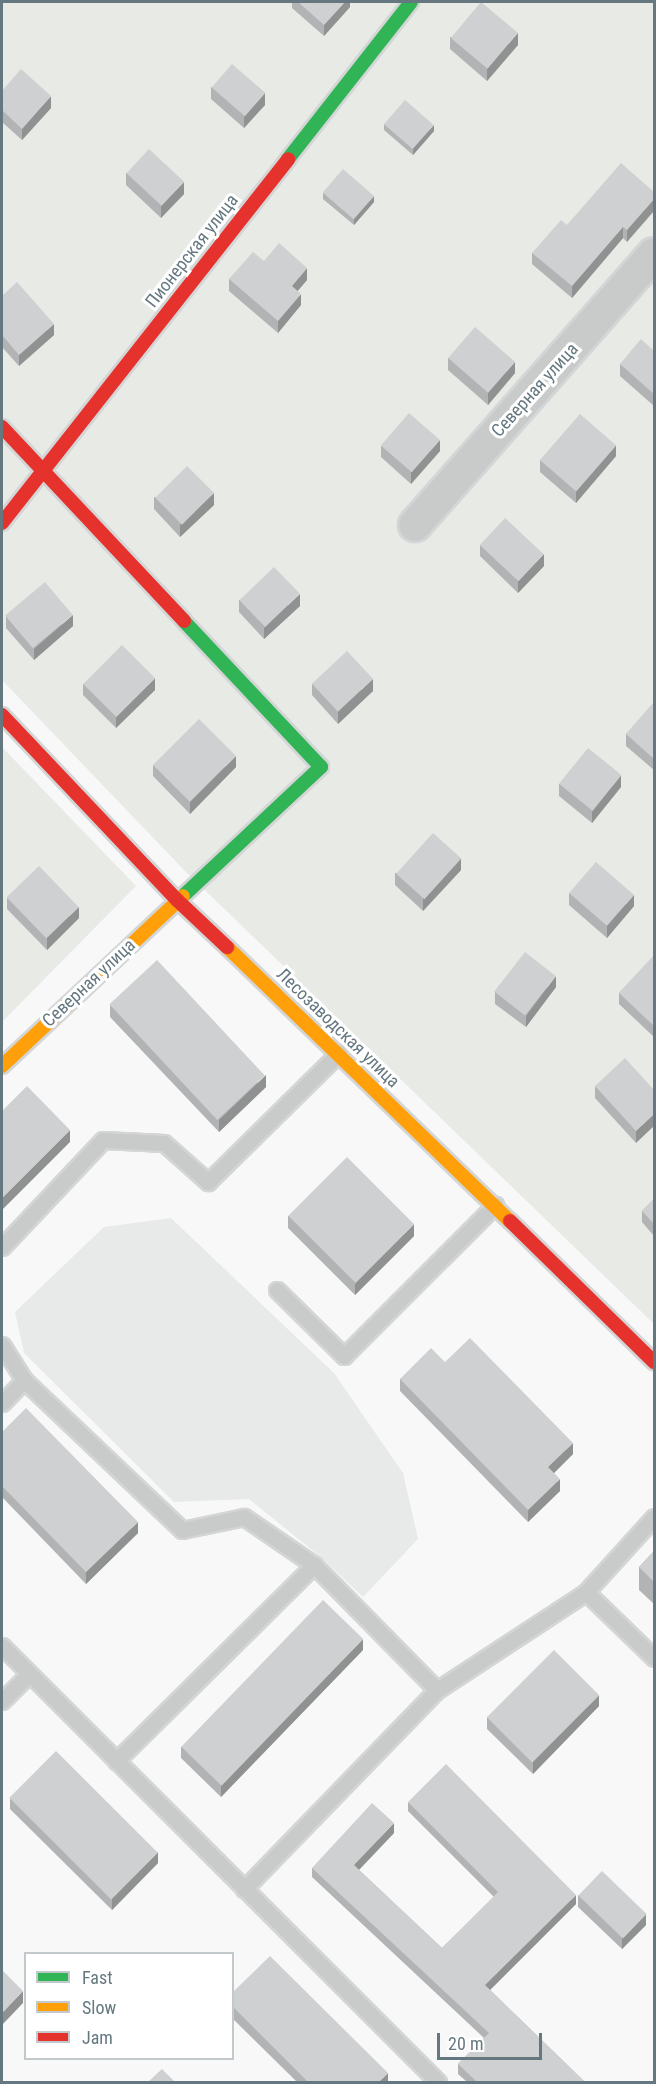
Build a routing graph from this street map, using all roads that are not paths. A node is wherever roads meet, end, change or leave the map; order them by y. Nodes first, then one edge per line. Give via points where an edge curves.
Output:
1 (411, 2) edge
2 (654, 254) edge
3 (2, 427) edge
4 (43, 470) junction
5 (2, 522) edge
6 (415, 525) dead end
7 (2, 715) edge
8 (177, 900) junction
9 (339, 1053) junction
10 (2, 1066) edge
11 (495, 1205) junction
12 (2, 1248) edge
13 (277, 1290) dead end
14 (2, 1345) edge
15 (654, 1362) edge
16 (24, 1380) junction
17 (2, 1403) edge
18 (654, 1517) edge
19 (314, 1565) junction
20 (586, 1592) junction
21 (2, 1646) edge
22 (654, 1658) edge
23 (29, 1674) junction
24 (437, 1690) junction
25 (2, 1701) edge
26 (116, 1761) junction
27 (244, 1889) junction
28 (438, 2082) edge

1 - 4 street, Пионерская улица
2 - 6 street, Северная улица
3 - 4 street
4 - 5 street, Пионерская улица
4 - 8 street, Северная улица via 321,767
7 - 8 street, Лесозаводская улица
8 - 9 street, Лесозаводская улица
8 - 10 street, Северная улица
9 - 11 street, Лесозаводская улица
9 - 12 lane via 208,1182 164,1143 103,1140
11 - 13 lane via 344,1356
11 - 15 street, Лесозаводская улица
14 - 16 lane
16 - 17 lane
16 - 19 lane via 182,1530 244,1517
18 - 20 lane
19 - 24 lane
19 - 26 lane
20 - 22 lane
20 - 24 lane
21 - 23 lane
23 - 25 lane
23 - 26 lane
24 - 27 lane
26 - 27 lane
27 - 28 lane

